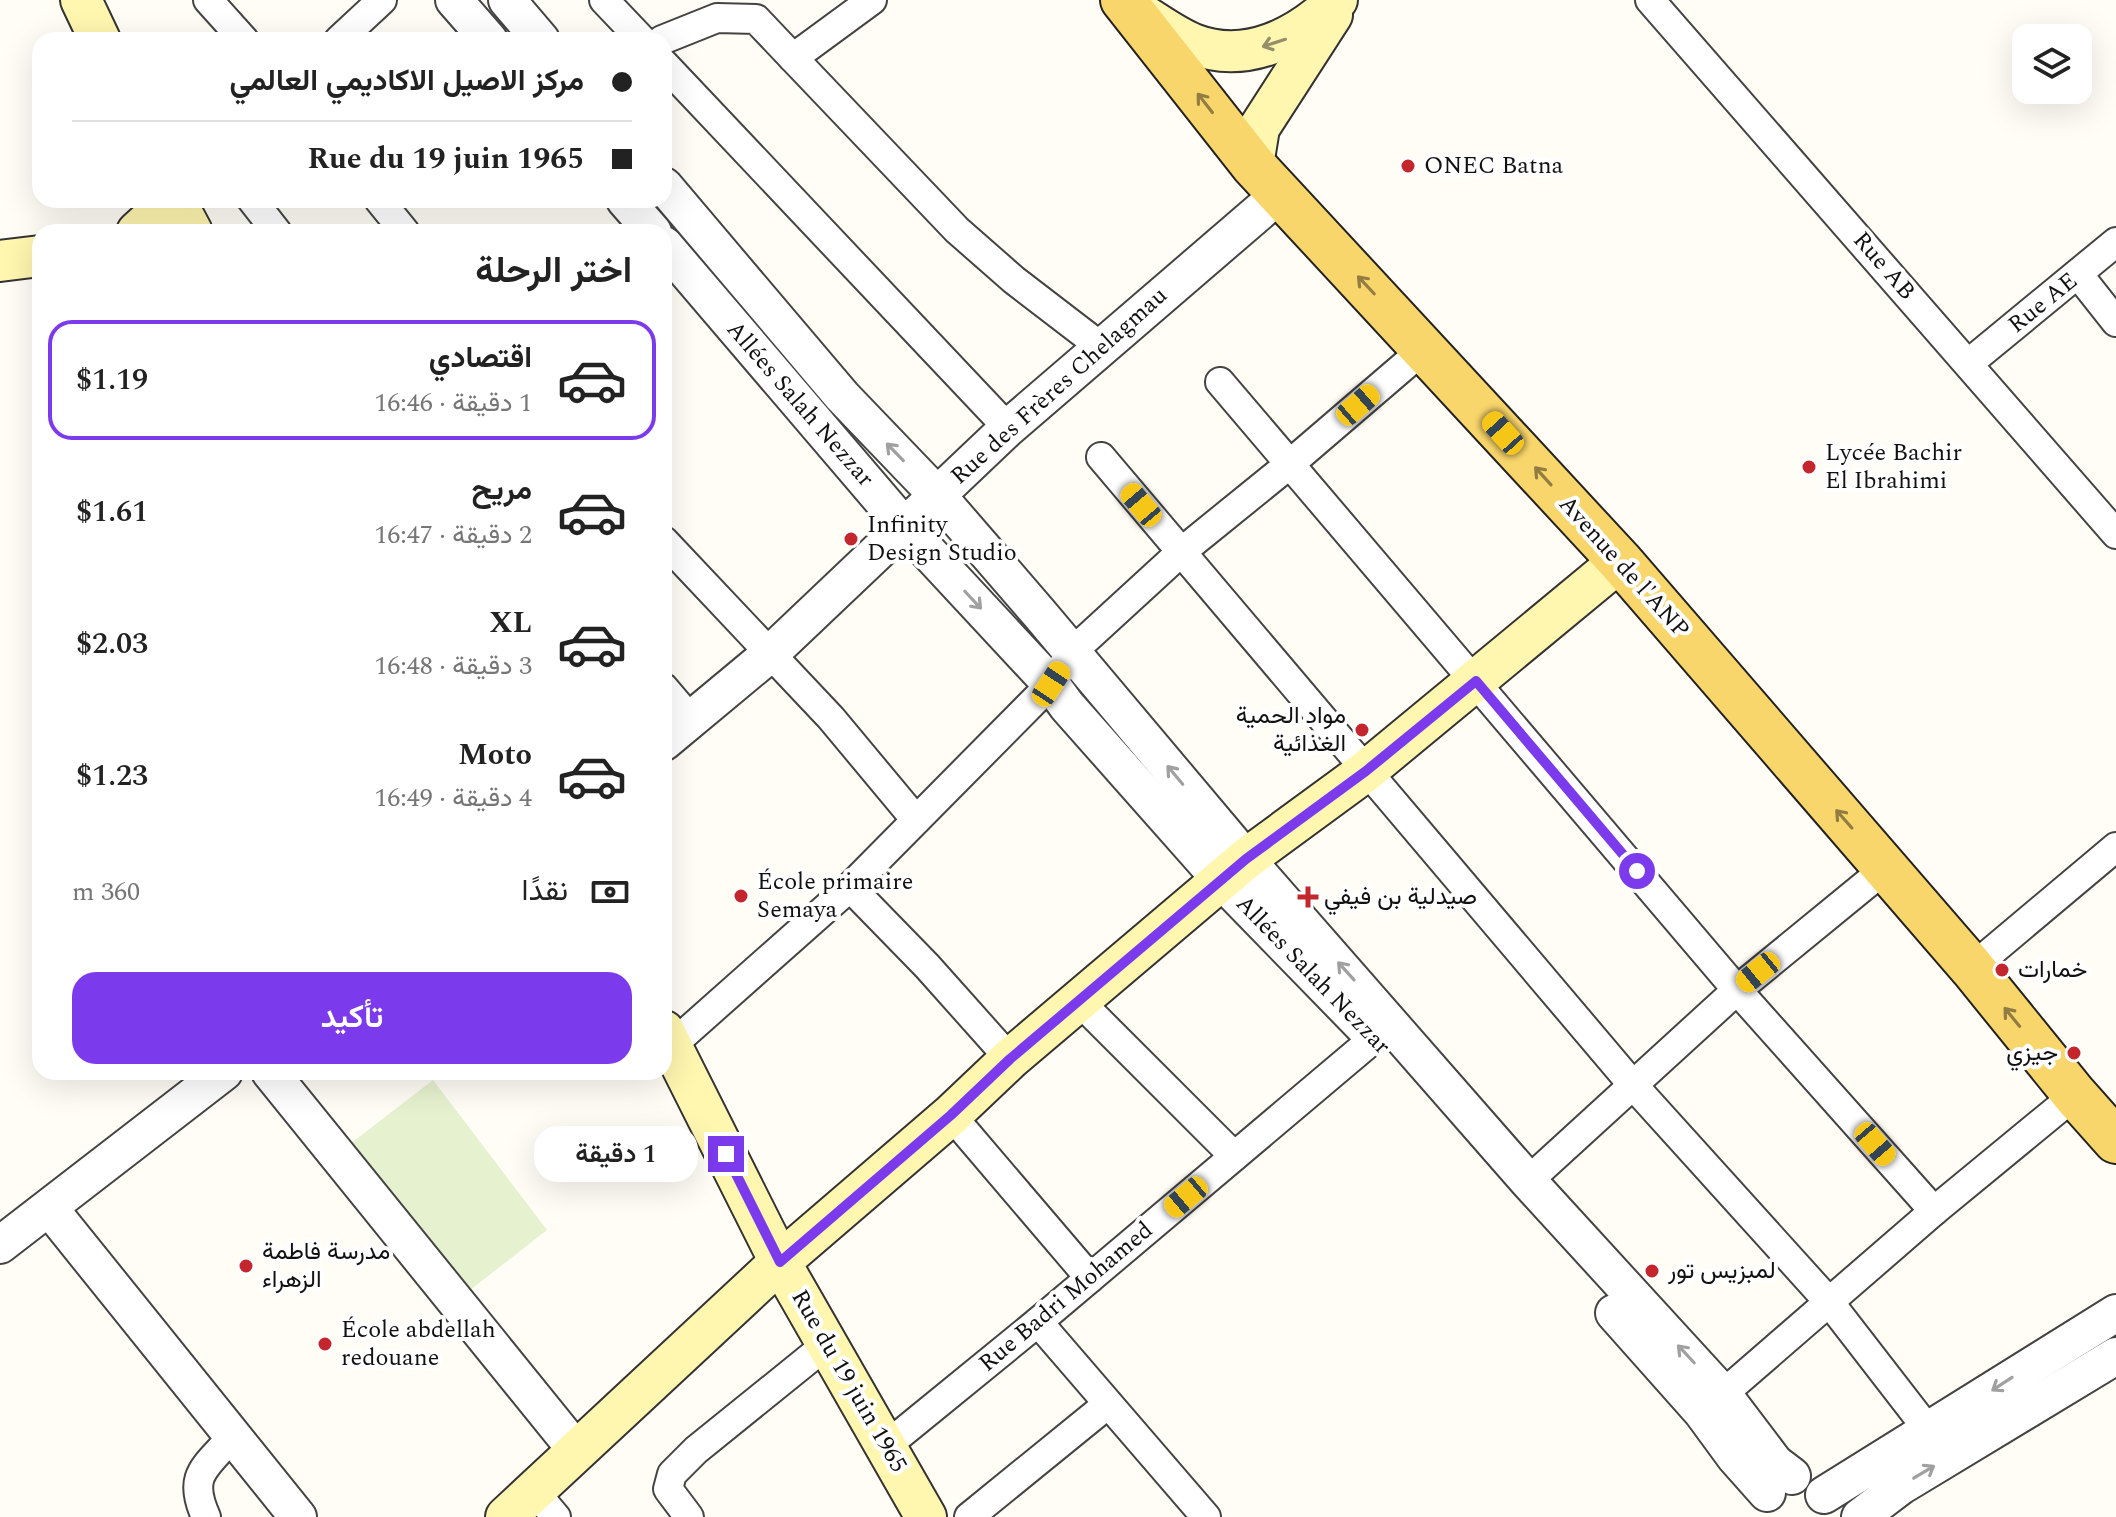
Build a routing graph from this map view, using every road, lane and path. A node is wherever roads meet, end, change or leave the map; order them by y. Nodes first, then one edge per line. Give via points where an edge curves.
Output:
1 (81, 0) edge
2 (208, 0) edge
3 (382, 0) edge
4 (454, 0) edge
5 (507, 0) edge
6 (604, 0) edge
7 (1339, 0) edge
8 (1655, 2) edge
9 (1126, 3) edge
10 (859, 4) edge
11 (96, 32) edge
12 (237, 32) edge
13 (348, 32) edge
14 (482, 32) edge
15 (534, 32) edge
16 (634, 32) edge
17 (672, 36) edge
18 (793, 58) junction
19 (672, 72) edge
20 (1267, 179) junction
21 (672, 195) edge
22 (165, 208) edge
23 (258, 208) edge
24 (386, 208) edge
25 (632, 208) edge
26 (146, 224) edge
27 (271, 224) edge
28 (398, 224) edge
29 (646, 224) edge
30 (2116, 242) edge
31 (672, 254) edge
32 (32, 257) edge
33 (0, 261) edge
34 (2078, 274) junction
35 (2116, 322) edge
36 (1100, 346) junction
37 (1425, 348) junction
38 (1969, 363) junction
39 (1220, 382) dead end
40 (1008, 428) junction
41 (1101, 457) dead end
42 (1291, 463) junction
43 (937, 495) junction
44 (904, 526) junction
45 (2116, 533) edge
46 (672, 549) edge
47 (1180, 553) junction
48 (1620, 561) junction
49 (771, 653) junction
50 (1071, 653) junction
51 (1476, 681) junction
52 (1051, 684) junction
53 (678, 732) edge
54 (1366, 771) junction
55 (916, 820) junction
56 (2116, 847) edge
57 (1886, 868) junction
58 (1234, 870) junction
59 (850, 887) junction
60 (1972, 968) junction
61 (1737, 990) junction
62 (1080, 1002) junction
63 (1383, 1030) junction
64 (672, 1035) edge
65 (672, 1046) edge
66 (1010, 1059) junction
67 (214, 1080) edge
68 (276, 1080) edge
69 (1632, 1084) junction
70 (2075, 1095) junction
71 (951, 1115) junction
72 (2116, 1141) edge
73 (1234, 1156) junction
74 (1528, 1181) junction
75 (50, 1209) junction
76 (1934, 1211) junction
77 (0, 1245) edge
78 (780, 1262) junction
79 (1090, 1278) junction
80 (1830, 1303) junction
81 (2116, 1313) edge
82 (1038, 1322) junction
83 (826, 1345) junction
84 (2057, 1350) junction
85 (2116, 1356) edge
86 (2072, 1383) junction
87 (1712, 1402) junction
88 (1108, 1404) junction
89 (1929, 1431) junction
90 (232, 1437) junction
91 (886, 1446) junction
92 (576, 1450) junction
93 (1774, 1495) edge
94 (1831, 1506) edge
95 (532, 1508) edge
96 (206, 1517) edge
97 (298, 1517) edge
98 (689, 1517) edge
99 (926, 1517) edge
100 (969, 1517) edge
101 (1206, 1517) edge
102 (1860, 1517) edge

1 - 11 main road
2 - 12 street
3 - 13 street
4 - 14 street
5 - 15 street
6 - 16 street
7 -> 9 main road via 1294,35 1262,47 1229,51 1190,43
7 - 20 main road via 1259,128
8 - 38 street, Rue AB
20 -> 9 main road, Avenue de l'ANP
10 - 18 street
17 - 18 street via 717,18 756,19
18 - 36 street via 957,230
19 - 40 street
20 - 36 street, Rue des Frères Chelagmau
37 -> 20 main road, Avenue de l'ANP
43 -> 21 street via 842,396
22 - 26 main road
23 - 27 street
24 - 28 street
25 - 29 street
30 - 34 street, Rue AE
31 - 44 street, Allées Salah Nezzar
32 - 33 main road
34 - 35 street
34 - 38 street, Rue AE
36 - 40 street, Rue des Frères Chelagmau
37 - 42 street
48 -> 37 main road, Avenue de l'ANP
38 - 45 street, Rue AB
39 - 42 street
40 - 43 street, Rue des Frères Chelagmau
41 - 47 street
42 - 47 street
42 - 51 street
43 - 44 street, Rue des Frères Chelagmau
43 - 50 street
44 - 49 street, Rue des Frères Chelagmau
44 -> 52 street, Allées Salah Nezzar
46 - 49 street
47 - 50 street
47 - 54 street
48 - 51 main road
57 -> 48 main road, Avenue de l'ANP
49 - 53 street, Rue des Frères Chelagmau
49 - 55 street
50 - 52 street
58 -> 50 street
51 - 54 main road
51 - 61 street
52 - 55 street
52 - 58 street, Allées Salah Nezzar via 1067,706
54 - 58 main road
54 - 69 street
55 - 59 street
56 - 60 street
57 - 60 main road, Avenue de l'ANP
57 - 61 street
58 - 62 main road
58 - 63 street, Allées Salah Nezzar
59 - 64 street
59 - 66 street
70 -> 60 main road, Avenue de l'ANP
61 - 69 street
61 - 76 street
62 - 66 main road
62 - 73 street
63 - 73 street, Rue Badri Mohamed
63 - 74 street
63 - 87 street, Allées Salah Nezzar
65 - 78 main road, Rue du 19 juin 1965
66 - 71 main road
67 - 75 street
68 - 92 street
69 - 74 street
69 - 80 street
70 - 72 main road, Avenue de l'ANP
70 - 76 street
71 - 78 main road
71 - 79 street
73 - 79 street, Rue Badri Mohamed
87 -> 74 street
75 - 77 street
75 - 90 street
76 - 80 street
78 - 83 main road, Rue du 19 juin 1965
78 - 92 main road
79 - 82 street, Rue Badri Mohamed
80 - 87 street
80 - 89 street
81 - 84 street
82 - 88 street
82 - 91 street, Rue Badri Mohamed
83 - 91 main road, Rue du 19 juin 1965
83 - 98 street via 672,1474 668,1489
84 - 86 street
84 -> 89 street
85 - 86 street
102 -> 86 street via 1901,1486
87 - 93 street, Allées Salah Nezzar via 1735,1457
88 - 100 street
88 - 101 street
89 - 94 street
90 - 96 street via 198,1477 196,1490
90 - 97 street
91 - 99 main road, Rue du 19 juin 1965
92 - 95 main road
93 - 94 street, Allées Salah Nezzar via 1807,1480

